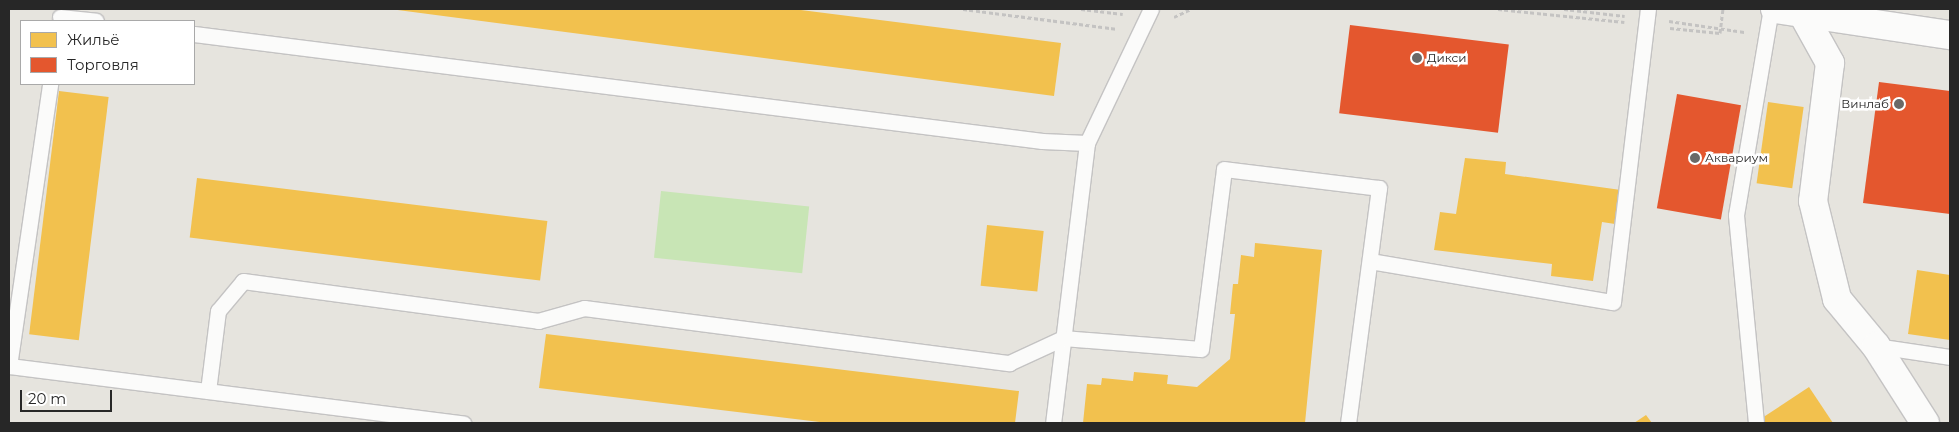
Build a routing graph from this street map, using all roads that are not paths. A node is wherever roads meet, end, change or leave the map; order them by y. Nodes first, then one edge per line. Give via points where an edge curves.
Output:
1 (1648, 9) edge
2 (1787, 10) edge
3 (1149, 13) edge
4 (60, 16) edge
5 (89, 20) edge
6 (195, 34) edge
7 (1950, 35) edge
8 (50, 85) edge
9 (1087, 143) junction
10 (1370, 261) junction
11 (1063, 338) junction
12 (1876, 346) junction
13 (1950, 357) edge
14 (9, 366) edge
15 (208, 391) junction
16 (463, 423) edge
17 (1053, 423) edge
18 (1348, 423) edge
19 (1756, 423) edge
20 (1925, 423) edge

1 - 10 lane via 1613,302
2 - 7 street
2 - 12 street via 1830,63 1813,201 1837,299
2 - 19 lane via 1736,215
3 - 9 lane
4 - 5 lane
6 - 9 lane via 1042,141
8 - 14 lane
9 - 11 lane
10 - 11 lane via 1378,188 1224,169 1201,349
10 - 18 lane
11 - 15 lane via 1009,363 584,308 538,321 243,280 218,312
11 - 17 lane
12 - 13 lane
12 - 20 street
14 - 15 lane
15 - 16 lane

